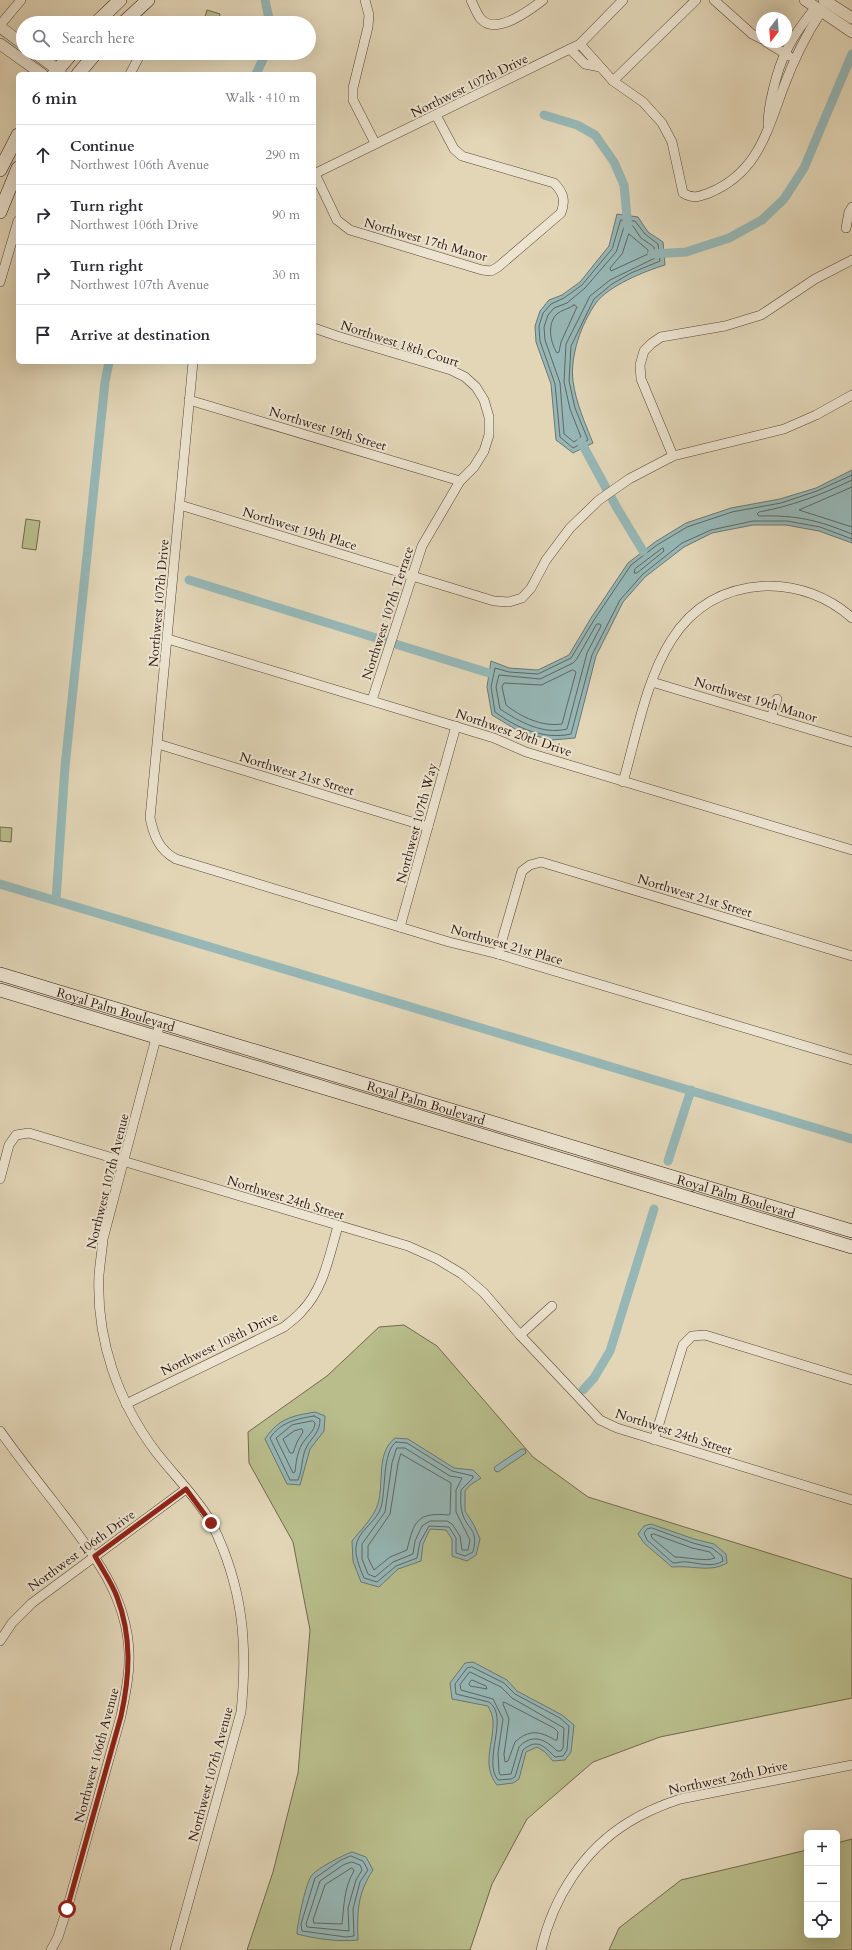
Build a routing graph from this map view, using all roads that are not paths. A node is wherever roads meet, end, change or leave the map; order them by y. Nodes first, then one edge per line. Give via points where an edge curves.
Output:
1 (21, 0) edge
2 (120, 0) edge
3 (148, 0) edge
4 (365, 0) edge
5 (471, 0) edge
6 (543, 0) edge
7 (623, 0) edge
8 (696, 0) edge
9 (714, 0) edge
10 (805, 0) edge
11 (824, 0) edge
12 (818, 10) junction
13 (103, 16) edge
14 (131, 16) edge
15 (852, 18) edge
16 (0, 26) edge
17 (852, 32) edge
18 (756, 36) edge
19 (16, 39) edge
20 (0, 44) edge
21 (580, 44) junction
22 (776, 48) edge
23 (570, 49) junction
24 (785, 53) junction
25 (16, 55) edge
26 (22, 60) edge
27 (43, 60) edge
28 (67, 60) edge
29 (90, 60) edge
30 (137, 60) edge
31 (795, 60) junction
32 (600, 67) junction
33 (39, 72) edge
34 (57, 72) edge
35 (59, 72) edge
36 (80, 72) edge
37 (131, 72) edge
38 (613, 80) junction
39 (436, 115) junction
40 (768, 128) junction
41 (16, 139) edge
42 (375, 143) junction
43 (0, 170) edge
44 (16, 173) edge
45 (316, 173) edge
46 (316, 178) edge
47 (852, 208) edge
48 (0, 212) edge
49 (16, 228) edge
50 (846, 228) dead end
51 (852, 260) edge
52 (0, 282) edge
53 (316, 329) edge
54 (193, 364) edge
55 (476, 387) joint
56 (852, 395) edge
57 (189, 400) junction
58 (673, 456) junction
59 (460, 481) junction
60 (180, 505) junction
61 (411, 576) junction
62 (852, 618) edge
63 (168, 639) junction
64 (652, 682) junction
65 (777, 699) dead end
66 (372, 700) junction
67 (771, 718) junction
68 (456, 726) junction
69 (852, 742) edge
70 (158, 744) junction
71 (623, 782) junction
72 (428, 827) junction
73 (159, 846) joint
74 (852, 850) edge
75 (400, 927) junction
76 (498, 954) junction
77 (852, 956) edge
78 (0, 974) edge
79 (0, 990) edge
80 (160, 1023) junction
81 (157, 1038) junction
82 (852, 1060) edge
83 (125, 1162) junction
84 (0, 1179) edge
85 (338, 1226) junction
86 (852, 1231) edge
87 (852, 1247) edge
88 (552, 1306) dead end
89 (520, 1335) junction
90 (852, 1380) edge
91 (126, 1404) junction
92 (0, 1431) edge
93 (654, 1440) junction
94 (186, 1489) junction
95 (852, 1500) edge
96 (95, 1556) junction
97 (0, 1641) edge
98 (852, 1764) edge
99 (51, 1950) edge
100 (175, 1950) edge
101 (541, 1950) edge

1 - 16 street
2 - 13 main road
3 - 14 main road
4 - 42 street via 369,15 368,27 353,88 353,100
5 - 6 street via 481,19 488,25 502,25
7 - 21 street, Northwest 107th Drive
8 - 38 street
9 - 18 street
10 - 12 street
11 - 15 street
12 - 17 street
12 - 24 street via 798,31
12 - 31 street
16 - 19 street
20 - 25 street
21 - 23 street, Northwest 107th Drive
21 - 32 street
22 - 24 street
23 - 32 street via 585,64
23 - 39 street, Northwest 107th Drive
24 - 31 street
24 - 40 street via 768,108
26 - 33 street
27 - 34 street
28 - 35 main road
29 - 36 main road
30 - 37 street
31 - 40 street
32 - 38 street
38 - 40 street via 642,102 662,122 672,142 683,192 690,197 697,198 724,187 738,176 752,161
39 - 42 street, Northwest 107th Drive
39 - 46 street, Northwest 17th Manor via 454,149 462,156 554,183 563,194 564,205 561,213 491,271 350,230 337,220
41 - 43 main road
42 - 45 street, Northwest 107th Drive
44 - 48 main road
47 - 50 street
49 - 52 street
51 - 58 street via 815,279 761,315 725,326 661,337 644,351 640,365 641,379
53 - 55 street, Northwest 18th Court via 451,370 465,377
54 - 57 street, Northwest 107th Drive
55 - 59 street, Northwest 107th Terrace via 484,400 489,417 489,435 484,452
56 - 58 street, Northwest 19th Place via 784,429
57 - 59 street, Northwest 19th Street
57 - 60 street, Northwest 107th Drive
58 - 61 street, Northwest 19th Place via 629,479 570,528 522,598 509,602 494,601
59 - 61 street, Northwest 107th Terrace via 422,546
60 - 61 street, Northwest 19th Place
60 - 63 street, Northwest 107th Drive
61 - 66 street, Northwest 107th Terrace
62 - 64 street via 823,598 802,590 778,586 752,587 726,594 688,617 672,637
63 - 66 street, Northwest 20th Drive
63 - 70 street, Northwest 107th Drive
64 - 67 street, Northwest 19th Manor
64 - 71 street
65 - 67 street
66 - 68 street, Northwest 20th Drive
67 - 69 street, Northwest 19th Manor
68 - 71 street, Northwest 20th Drive via 526,752
68 - 72 street, Northwest 107th Way
70 - 72 street, Northwest 21st Street
70 - 73 street, Northwest 107th Drive via 150,818 153,835
71 - 74 street, Northwest 20th Drive
72 - 75 street, Northwest 107th Way
73 - 75 street, Northwest 21st Place via 176,859
75 - 76 street, Northwest 21st Place
76 - 77 street, Northwest 21st Street via 522,871 541,862
76 - 82 street, Northwest 21st Place
78 - 80 main road, Royal Palm Boulevard
79 - 81 main road, Royal Palm Boulevard
80 - 81 street, Northwest 107th Avenue
80 - 86 main road, Royal Palm Boulevard
81 - 83 street, Northwest 107th Avenue
81 - 87 main road, Royal Palm Boulevard
83 - 84 street, Northwest 24th Street via 29,1132 16,1135 9,1145
83 - 85 street, Northwest 24th Street
83 - 91 street, Northwest 107th Avenue via 103,1239 99,1275 100,1310 106,1343 115,1378
85 - 89 street, Northwest 24th Street via 408,1246 437,1259 462,1274 484,1293
85 - 91 street, Northwest 108th Drive via 323,1279 306,1306 284,1327
88 - 89 street
89 - 93 street, Northwest 24th Street via 600,1420
90 - 93 street via 705,1335 692,1336 683,1345
91 - 94 street, Northwest 107th Avenue via 140,1429
92 - 96 street, Northwest 106th Avenue
93 - 95 street, Northwest 24th Street
94 - 96 street, Northwest 106th Drive
94 - 100 street, Northwest 107th Avenue via 211,1523 228,1563 240,1604 245,1676 242,1712
96 - 97 street, Northwest 106th Drive via 32,1603 12,1623
96 - 99 street, Northwest 106th Avenue via 117,1596 126,1624 130,1653 128,1685 67,1909
98 - 101 street, Northwest 26th Drive via 680,1799 629,1822 604,1841 581,1864 561,1894 546,1929

